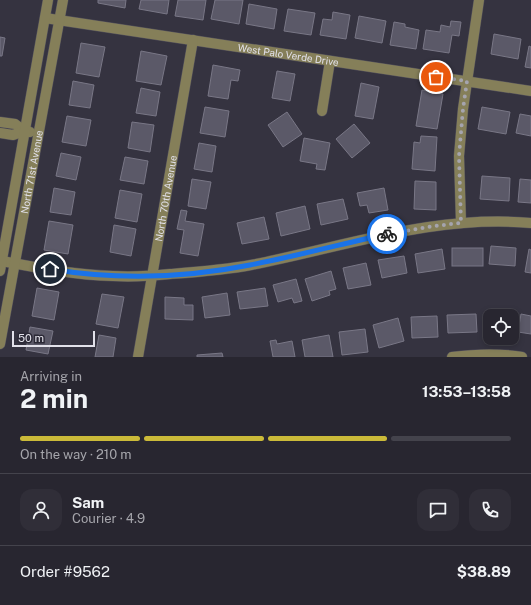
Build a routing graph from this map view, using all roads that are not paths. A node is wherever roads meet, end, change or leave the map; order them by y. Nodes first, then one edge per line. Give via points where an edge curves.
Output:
1 (48, 0) edge
2 (63, 0) edge
3 (479, 0) edge
4 (45, 18) junction
5 (59, 20) junction
6 (193, 40) junction
7 (330, 61) junction
8 (467, 81) junction
9 (531, 91) edge
10 (322, 111) dead end
11 (0, 122) edge
12 (24, 131) junction
13 (0, 133) edge
14 (38, 134) junction
15 (461, 223) junction
16 (531, 224) edge
17 (14, 264) junction
18 (1, 266) edge
19 (152, 276) junction
20 (0, 344) edge
21 (138, 357) edge
22 (452, 357) edge
23 (522, 357) edge

1 - 4 street, North 71st Avenue
2 - 5 street, North 71st Avenue
3 - 8 street
4 - 5 street, West Palo Verde Drive
4 - 12 street, North 71st Avenue
5 - 6 street, West Palo Verde Drive
5 - 14 street, North 71st Avenue
6 - 7 street, West Palo Verde Drive
6 - 19 street, North 70th Avenue
7 - 8 street, West Palo Verde Drive
7 - 10 street
8 - 9 street, West Palo Verde Drive
8 - 15 street via 459,156
11 - 12 street via 15,124
12 - 13 street via 13,135
12 - 14 street
12 - 18 street, North 71st Avenue
14 - 17 street, North 71st Avenue
15 - 16 street via 492,221
15 - 19 street via 388,233 250,265
17 - 18 street
17 - 19 street via 75,273
17 - 20 street, North 71st Avenue
19 - 21 street, North 70th Avenue
22 - 23 street

